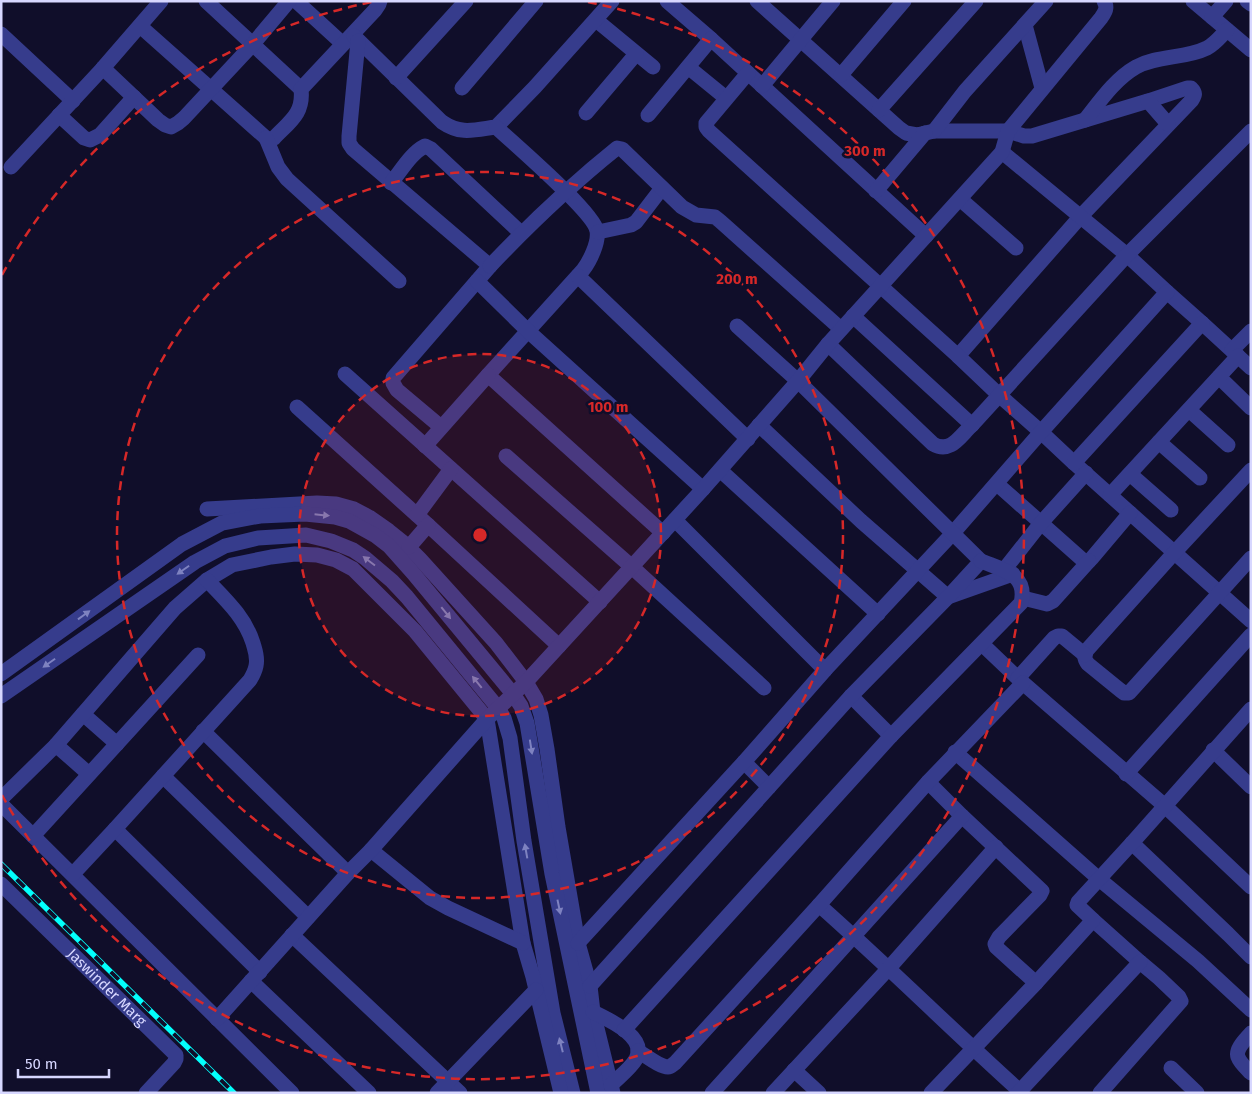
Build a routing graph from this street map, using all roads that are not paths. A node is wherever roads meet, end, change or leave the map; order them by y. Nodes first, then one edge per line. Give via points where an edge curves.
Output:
1 (161, 1) edge
2 (206, 1) edge
3 (289, 1) edge
4 (296, 1) edge
5 (380, 1) edge
6 (466, 1) edge
7 (536, 1) edge
8 (612, 1) edge
9 (668, 1) edge
10 (757, 1) edge
11 (833, 1) edge
12 (904, 1) edge
13 (976, 1) edge
14 (1046, 1) edge
15 (1104, 1) edge
16 (1193, 1) edge
17 (1226, 1) edge
18 (1248, 1) edge
19 (1251, 4) edge
20 (1212, 17) junction
21 (596, 20) junction
22 (1025, 25) junction
23 (140, 26) junction
24 (1227, 30) junction
25 (1, 34) edge
26 (711, 39) junction
27 (351, 40) junction
28 (800, 40) junction
29 (253, 44) junction
30 (1251, 50) edge
31 (636, 54) junction
32 (688, 67) junction
33 (103, 68) junction
34 (653, 68) dead end
35 (748, 73) junction
36 (841, 75) junction
37 (396, 78) junction
38 (762, 86) junction
39 (462, 88) dead end
40 (1042, 88) junction
41 (301, 89) junction
42 (210, 90) junction
43 (134, 97) junction
44 (726, 98) junction
45 (73, 101) junction
46 (1148, 101) junction
47 (879, 110) junction
48 (586, 113) dead end
49 (59, 115) junction
50 (648, 115) dead end
51 (1085, 120) junction
52 (1168, 124) junction
53 (496, 127) junction
54 (1008, 131) junction
55 (1251, 131) edge
56 (930, 132) junction
57 (266, 138) junction
58 (1002, 152) junction
59 (11, 167) dead end
60 (391, 183) junction
61 (662, 188) junction
62 (876, 191) junction
63 (565, 192) junction
64 (960, 199) junction
65 (1081, 216) junction
66 (598, 232) junction
67 (521, 233) junction
68 (926, 236) junction
69 (1016, 248) dead end
70 (1127, 255) junction
71 (490, 266) junction
72 (578, 276) junction
73 (476, 280) junction
74 (399, 281) dead end
75 (880, 286) junction
76 (1167, 292) junction
77 (853, 316) junction
78 (1202, 323) junction
79 (737, 326) dead end
80 (841, 329) junction
81 (528, 330) junction
82 (1251, 331) edge
83 (828, 344) junction
84 (1235, 353) junction
85 (958, 356) junction
86 (1251, 368) edge
87 (344, 374) dead end
88 (488, 375) junction
89 (1219, 377) junction
90 (798, 382) junction
91 (999, 395) junction
92 (297, 407) dead end
93 (1251, 408) edge
94 (1189, 410) junction
95 (972, 424) junction
96 (759, 425) junction
97 (441, 427) junction
98 (1041, 432) junction
99 (748, 439) junction
100 (1159, 442) junction
101 (1228, 445) dead end
102 (425, 446) junction
103 (506, 456) dead end
104 (1074, 463) junction
105 (451, 469) junction
106 (720, 470) junction
107 (1251, 470) edge
108 (1086, 473) junction
109 (1130, 474) junction
110 (1200, 478) dead end
111 (997, 484) junction
112 (704, 489) junction
113 (1110, 495) junction
114 (207, 509) dead end
115 (1171, 510) dead end
116 (1130, 513) junction
117 (423, 520) junction
118 (675, 520) junction
119 (1041, 523) junction
120 (663, 533) junction
121 (953, 533) junction
122 (409, 548) junction
123 (1174, 553) junction
124 (1251, 558) edge
125 (981, 560) junction
126 (1089, 560) junction
127 (632, 568) junction
128 (918, 570) junction
129 (1008, 572) junction
130 (207, 580) junction
131 (1219, 593) junction
132 (948, 597) junction
133 (1022, 598) junction
134 (600, 602) junction
135 (878, 614) junction
136 (1251, 621) edge
137 (1251, 635) edge
138 (982, 644) junction
139 (559, 646) junction
140 (198, 654) dead end
141 (1085, 655) junction
142 (825, 670) junction
143 (1, 674) edge
144 (1020, 680) junction
145 (526, 682) junction
146 (764, 688) dead end
147 (513, 694) junction
148 (1, 696) edge
149 (851, 696) junction
150 (498, 708) junction
151 (1251, 709) edge
152 (83, 714) junction
153 (487, 720) junction
154 (203, 731) junction
155 (891, 736) junction
156 (117, 744) junction
157 (56, 745) junction
158 (1213, 750) junction
159 (956, 752) junction
160 (744, 762) junction
161 (89, 774) junction
162 (1126, 774) junction
163 (163, 776) junction
164 (928, 782) junction
165 (769, 787) junction
166 (1251, 788) edge
167 (1, 799) edge
168 (1, 804) edge
169 (1165, 806) junction
170 (962, 816) junction
171 (115, 830) junction
172 (33, 836) junction
173 (1132, 843) junction
174 (996, 847) junction
175 (371, 850) junction
176 (348, 873) junction
177 (73, 874) junction
178 (1099, 879) junction
179 (1, 884) edge
180 (1251, 888) edge
181 (819, 905) junction
182 (308, 917) junction
183 (1093, 920) junction
184 (292, 935) junction
185 (854, 936) junction
186 (523, 943) junction
187 (578, 943) junction
188 (1251, 957) edge
189 (1140, 962) junction
190 (889, 968) junction
191 (255, 976) junction
192 (1036, 983) junction
193 (590, 986) junction
194 (536, 990) junction
195 (1251, 1010) edge
196 (593, 1012) junction
197 (217, 1019) junction
198 (624, 1030) junction
199 (1251, 1033) edge
200 (973, 1049) junction
201 (638, 1051) junction
202 (1171, 1068) dead end
203 (794, 1070) junction
204 (1251, 1074) edge
205 (448, 1081) junction
206 (612, 1089) edge
207 (1020, 1092) edge
208 (146, 1093) edge
209 (292, 1093) edge
210 (368, 1093) edge
211 (436, 1093) edge
212 (460, 1093) edge
213 (561, 1093) edge
214 (573, 1093) edge
215 (598, 1093) edge
216 (712, 1093) edge
217 (774, 1093) edge
218 (819, 1093) edge
219 (931, 1093) edge
220 (1100, 1093) edge
221 (1197, 1093) edge

1 - 23 street
2 - 29 street
3 - 29 street
4 - 27 street
5 - 27 street
6 - 37 street
7 - 39 street
8 - 21 street
9 - 26 street
10 - 28 street
11 - 28 street
12 - 36 street
13 - 47 street
14 - 22 street
15 - 40 street via 1106,11
16 - 20 street
17 - 20 street
18 - 19 street
20 - 24 street
21 - 31 street
21 - 53 street
22 - 40 street
22 - 56 street
23 - 33 street
23 - 42 street
24 - 30 street
24 - 51 street via 1203,50 1136,67 1113,86
25 - 45 street
26 - 32 street
26 - 35 street
27 - 37 street
27 - 41 street
27 - 60 street via 349,143
28 - 36 street
28 - 38 street
29 - 41 street
29 - 42 street
31 - 34 street
31 - 48 street
32 - 44 street
32 - 50 street
33 - 43 street
33 - 45 street
35 - 38 street
35 - 44 street
36 - 47 street
37 - 53 street via 450,128 459,131
38 - 62 street
40 - 54 street
41 - 57 street via 302,101 296,114 274,138
42 - 43 street via 171,127 158,120
42 - 57 street
43 - 49 street via 100,135 90,140
44 - 75 street via 706,123 709,131
45 - 49 street
46 - 51 street
46 - 52 street
46 - 52 street via 1187,88 1194,91 1192,100
47 - 56 street via 906,133
49 - 59 street
51 - 54 street via 1032,136
52 - 65 street
53 - 63 street
54 - 56 street
54 - 58 street
55 - 70 street
56 - 62 street
57 - 74 street via 278,167 287,179
58 - 64 street
58 - 65 street
60 - 67 street via 425,146
60 - 71 street
61 - 63 street via 626,152 617,148
61 - 66 street via 636,222
61 - 80 street via 696,215 720,221
62 - 68 street
63 - 66 street via 592,219
63 - 67 street
64 - 68 street
64 - 69 street
65 - 70 street
65 - 85 street
66 - 72 street via 589,262
67 - 71 street
68 - 75 street
70 - 76 street
70 - 91 street
71 - 73 street
72 - 81 street
72 - 99 street
73 - 81 street
73 - 97 street via 394,378 397,390
75 - 77 street
75 - 85 street
76 - 78 street
76 - 98 street
77 - 80 street
77 - 95 street
78 - 84 street
78 - 104 street
79 - 90 street
80 - 83 street
81 - 88 street
81 - 112 street
82 - 84 street
83 - 90 street
83 - 95 street via 939,448 950,446
84 - 86 street
84 - 89 street
85 - 91 street
87 - 102 street
88 - 97 street
88 - 120 street
89 - 93 street
89 - 94 street
90 - 96 street
90 - 121 street
91 - 95 street
91 - 98 street
92 - 117 street
94 - 100 street
94 - 101 street
96 - 99 street
96 - 128 street via 861,522
97 - 102 street
98 - 104 street
98 - 111 street
99 - 106 street
100 - 109 street
100 - 110 street
102 - 105 street
103 - 127 street
104 - 108 street
105 - 117 street
105 - 134 street
106 - 112 street
106 - 135 street
107 - 123 street
108 - 113 street
108 - 119 street
109 - 113 street
109 - 115 street
111 - 119 street
111 - 121 street
112 - 118 street
113 - 116 street
114 - 122 street via 336,504 369,517
116 - 123 street
116 - 126 street
117 - 122 street
117 - 139 street
118 - 120 street
118 - 142 street
119 - 126 street via 1085,562
119 - 129 street
120 - 127 street
121 - 125 street
121 - 128 street
122 - 145 street
123 - 131 street
123 - 141 street
124 - 131 street
125 - 129 street
125 - 132 street
126 - 133 street via 1053,601 1047,604
127 - 134 street
127 - 146 street
128 - 132 street
128 - 135 street
129 - 132 street
129 - 133 street via 1018,578 1024,593
130 - 152 street via 176,608
130 - 153 street via 232,565 271,557 317,555 336,560 353,570 415,631
130 - 154 street via 239,615 257,654 250,680
131 - 136 street
131 - 141 street via 1129,693 1124,693 1088,664
132 - 149 street
133 - 138 street via 1021,603
134 - 139 street
135 - 142 street
137 - 162 street
138 - 144 street
138 - 155 street
139 - 145 street
140 - 156 street
141 - 144 street via 1058,636
142 - 160 street
143 -> 147 street via 182,544 222,523 260,516 305,514 349,521 389,546
144 - 159 street
144 - 162 street
145 - 147 street
145 - 187 street via 541,716
147 - 150 street
147 -> 215 street via 527,723 552,874
150 -> 148 street via 392,581 353,550 306,535 258,538 225,546 195,562
149 - 155 street
149 - 165 street
150 - 153 street
214 -> 150 street via 553,1013 510,738
151 - 158 street
152 - 156 street
152 - 157 street
153 - 175 street
153 - 186 street
154 - 163 street
154 - 176 street
155 - 198 street
156 - 161 street
157 - 161 street
157 - 167 street
158 - 166 street
158 - 169 street
159 - 164 street
159 - 178 street
160 - 165 street
160 - 187 street
161 - 172 street
162 - 169 street
163 - 171 street
163 - 182 street
164 - 170 street
164 - 181 street
165 - 193 street
168 - 172 street
169 - 173 street
169 - 180 street
170 - 174 street
170 - 185 street
171 - 177 street
171 - 191 street
172 - 177 street
173 - 178 street
173 - 188 street
174 - 190 street
174 - 192 street via 1042,891 995,944
175 - 176 street
175 - 186 street via 430,898
176 - 182 street
177 - 197 street
178 - 183 street via 1077,905
178 - 195 street via 1198,961
179 - 208 street, Jaswinder Marg via 176,1055 174,1063
181 - 185 street
181 - 201 street via 675,1064 666,1067
182 - 184 street
183 - 189 street
183 - 192 street
184 - 191 street
184 - 205 street
185 - 190 street
185 - 216 street
186 - 194 street
187 - 193 street
189 - 207 street
189 - 220 street via 1181,1001
190 - 200 street
190 - 203 street
191 - 197 street
191 - 210 street
192 - 200 street
193 - 196 street
194 - 205 street
194 - 213 street
196 - 198 street
196 - 206 street
197 - 209 street
198 - 201 street via 637,1043
199 - 204 street via 1238,1052 1238,1057
200 - 207 street
200 - 219 street
201 - 206 street via 637,1058
202 - 221 street
203 - 217 street
203 - 218 street
205 - 211 street
205 - 212 street

